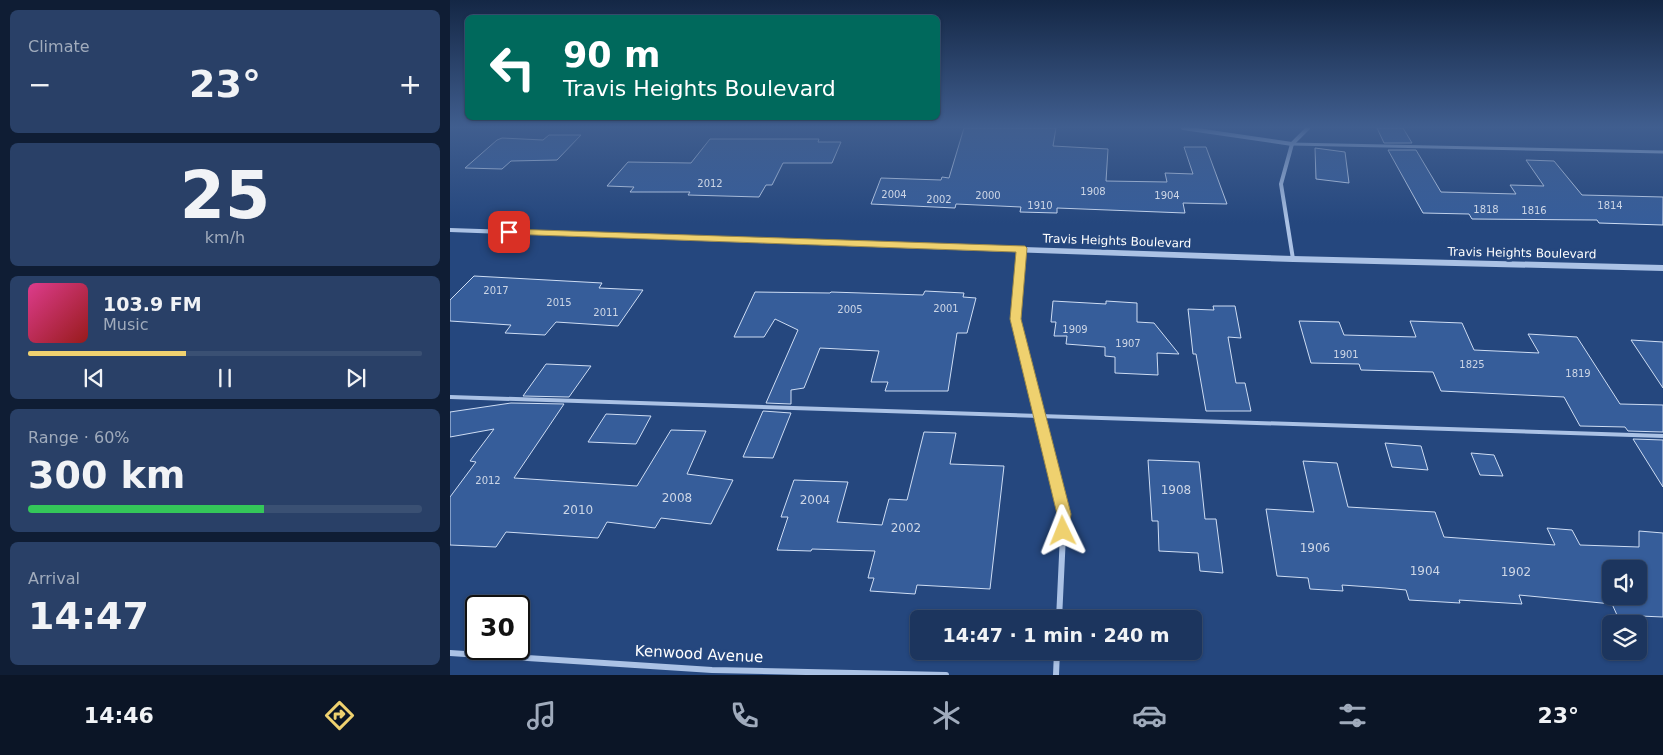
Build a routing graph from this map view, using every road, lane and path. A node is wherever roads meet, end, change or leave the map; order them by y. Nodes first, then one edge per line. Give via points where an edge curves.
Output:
1 (1288, 160) edge
2 (450, 230) edge
3 (1022, 248) junction
4 (1294, 259) junction
5 (1663, 268) edge
6 (450, 397) edge
7 (1040, 416) junction
8 (1663, 436) edge
9 (1059, 610) edge
10 (450, 654) edge
11 (1057, 660) edge
12 (711, 672) edge
13 (946, 675) edge
14 (1056, 675) edge

1 - 4 street via 1281,184
2 - 3 street, Travis Heights Boulevard
3 - 4 street, Travis Heights Boulevard
3 - 7 street via 1015,319
4 - 5 street, Travis Heights Boulevard
6 - 7 lane
7 - 8 lane
7 - 9 street via 1064,514
10 - 12 street, Kenwood Avenue
11 - 14 street
12 - 13 street, Kenwood Avenue

